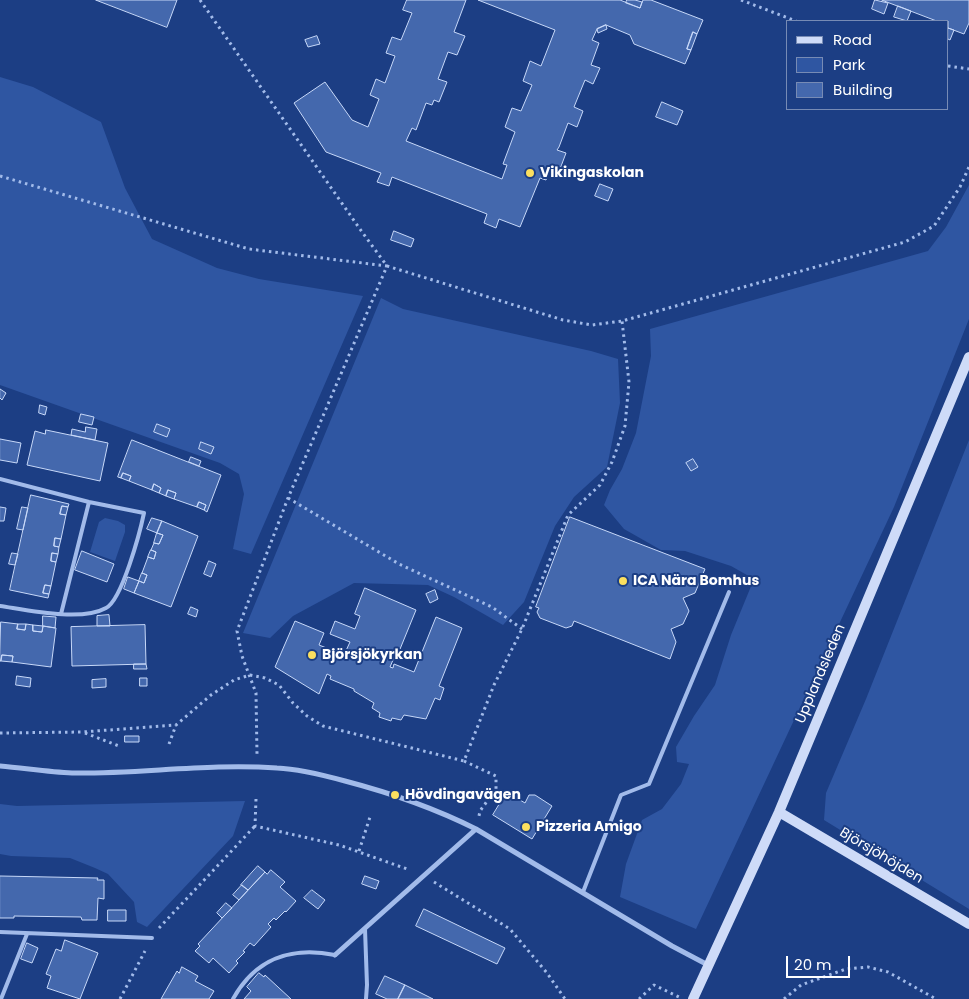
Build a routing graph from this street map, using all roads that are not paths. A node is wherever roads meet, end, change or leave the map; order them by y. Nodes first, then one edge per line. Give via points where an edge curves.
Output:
1 (969, 357) edge
2 (0, 479) edge
3 (89, 502) junction
4 (729, 592) dead end
5 (0, 606) edge
6 (61, 614) junction
7 (0, 766) edge
8 (779, 812) junction
9 (476, 829) junction
10 (583, 892) junction
11 (969, 924) edge
12 (365, 929) junction
13 (0, 932) edge
14 (27, 934) junction
15 (152, 938) road end
16 (335, 955) joint
17 (708, 965) junction
18 (1, 999) edge
19 (233, 999) edge
20 (366, 999) edge
21 (693, 999) edge

1 - 8 street, Upplandsleden
2 - 3 lane
3 - 6 lane
3 - 6 lane via 144,513 137,544 115,600 107,608
4 - 10 lane via 649,784 621,795
5 - 6 lane
7 - 9 street via 71,773 279,768 323,775 394,795
8 - 11 street, Björsjöhöjden
8 - 17 street, Upplandsleden
9 - 10 street
9 - 12 street
10 - 17 street
12 - 16 street
12 - 20 lane
13 - 14 lane
14 - 15 lane
14 - 18 lane
16 - 19 lane via 297,953 274,958 253,973
17 - 21 street, Upplandsleden

